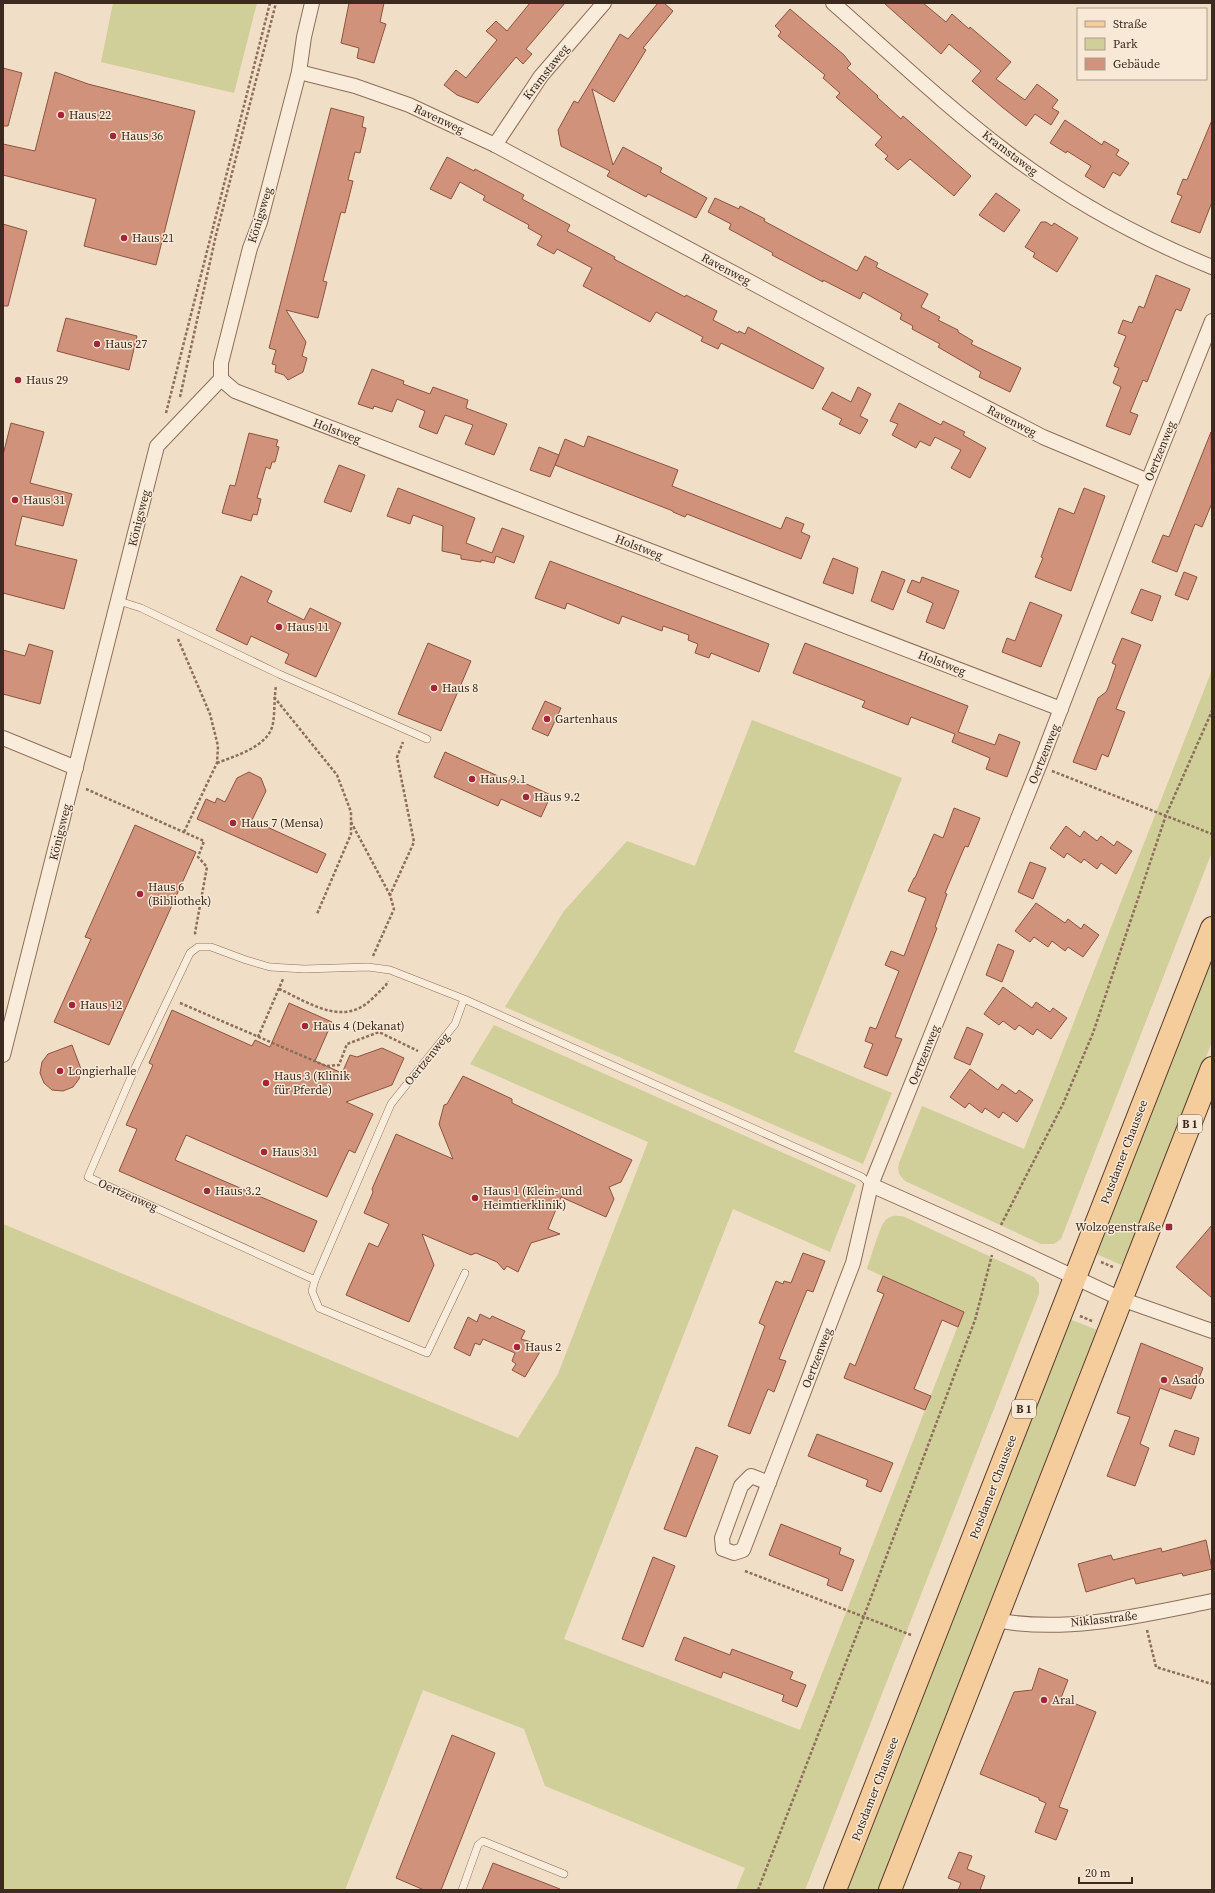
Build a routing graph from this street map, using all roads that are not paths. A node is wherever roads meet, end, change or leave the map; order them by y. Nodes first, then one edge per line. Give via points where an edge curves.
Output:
1 (312, 3) edge
2 (604, 3) edge
3 (833, 3) edge
4 (299, 72) junction
5 (495, 145) junction
6 (1212, 267) edge
7 (1212, 321) edge
8 (221, 379) junction
9 (1148, 481) junction
10 (119, 601) junction
11 (1061, 709) junction
12 (3, 738) edge
13 (426, 739) dead end
14 (76, 768) junction
15 (1212, 928) edge
16 (464, 999) junction
17 (3, 1055) edge
18 (1212, 1068) edge
19 (871, 1185) junction
20 (465, 1273) dead end
21 (1075, 1277) junction
22 (315, 1280) junction
23 (1121, 1299) junction
24 (1212, 1331) edge
25 (769, 1483) junction
26 (1212, 1601) edge
27 (996, 1620) junction
28 (564, 1874) dead end
29 (462, 1890) edge
30 (835, 1890) edge
31 (890, 1890) edge

1 - 4 street, Königsweg
2 - 5 street, Kramstaweg via 541,76
3 - 6 street, Kramstaweg via 1009,154 1062,191 1121,226
4 - 5 street, Ravenweg via 355,86 409,105
4 - 8 street, Königsweg via 260,222 250,248 230,323 220,363
5 - 9 street, Ravenweg via 941,385 1043,437
7 - 9 street, Oertzenweg
8 - 10 street, Königsweg via 157,446
8 - 11 street, Holstweg via 235,391
9 - 11 street, Oertzenweg
10 - 13 lane via 141,608 279,674
10 - 14 street, Königsweg
11 - 19 street, Oertzenweg
12 - 14 street
14 - 17 street, Königsweg
15 - 21 main road, Potsdamer Chaussee / B 1
16 - 19 lane via 862,1177
16 - 22 lane, Oertzenweg via 455,1024 391,1104
16 - 22 lane, Oertzenweg via 393,971 368,967 270,967 211,947 198,947 190,953 135,1068 88,1177
18 - 23 main road, B 1
19 - 21 street
19 - 25 street, Oertzenweg via 853,1263
20 - 22 lane via 427,1353 319,1308 312,1291
21 - 23 street
21 - 30 main road, Potsdamer Chaussee / B 1
23 - 24 street
23 - 27 main road, B 1
25 - 25 street, Oertzenweg via 743,1550 734,1552 723,1549 722,1538 741,1486 751,1476
26 - 27 street, Niklasstraße via 1144,1615 1079,1623 1021,1625
27 - 31 main road, B 1
28 - 29 lane via 483,1841 478,1845

